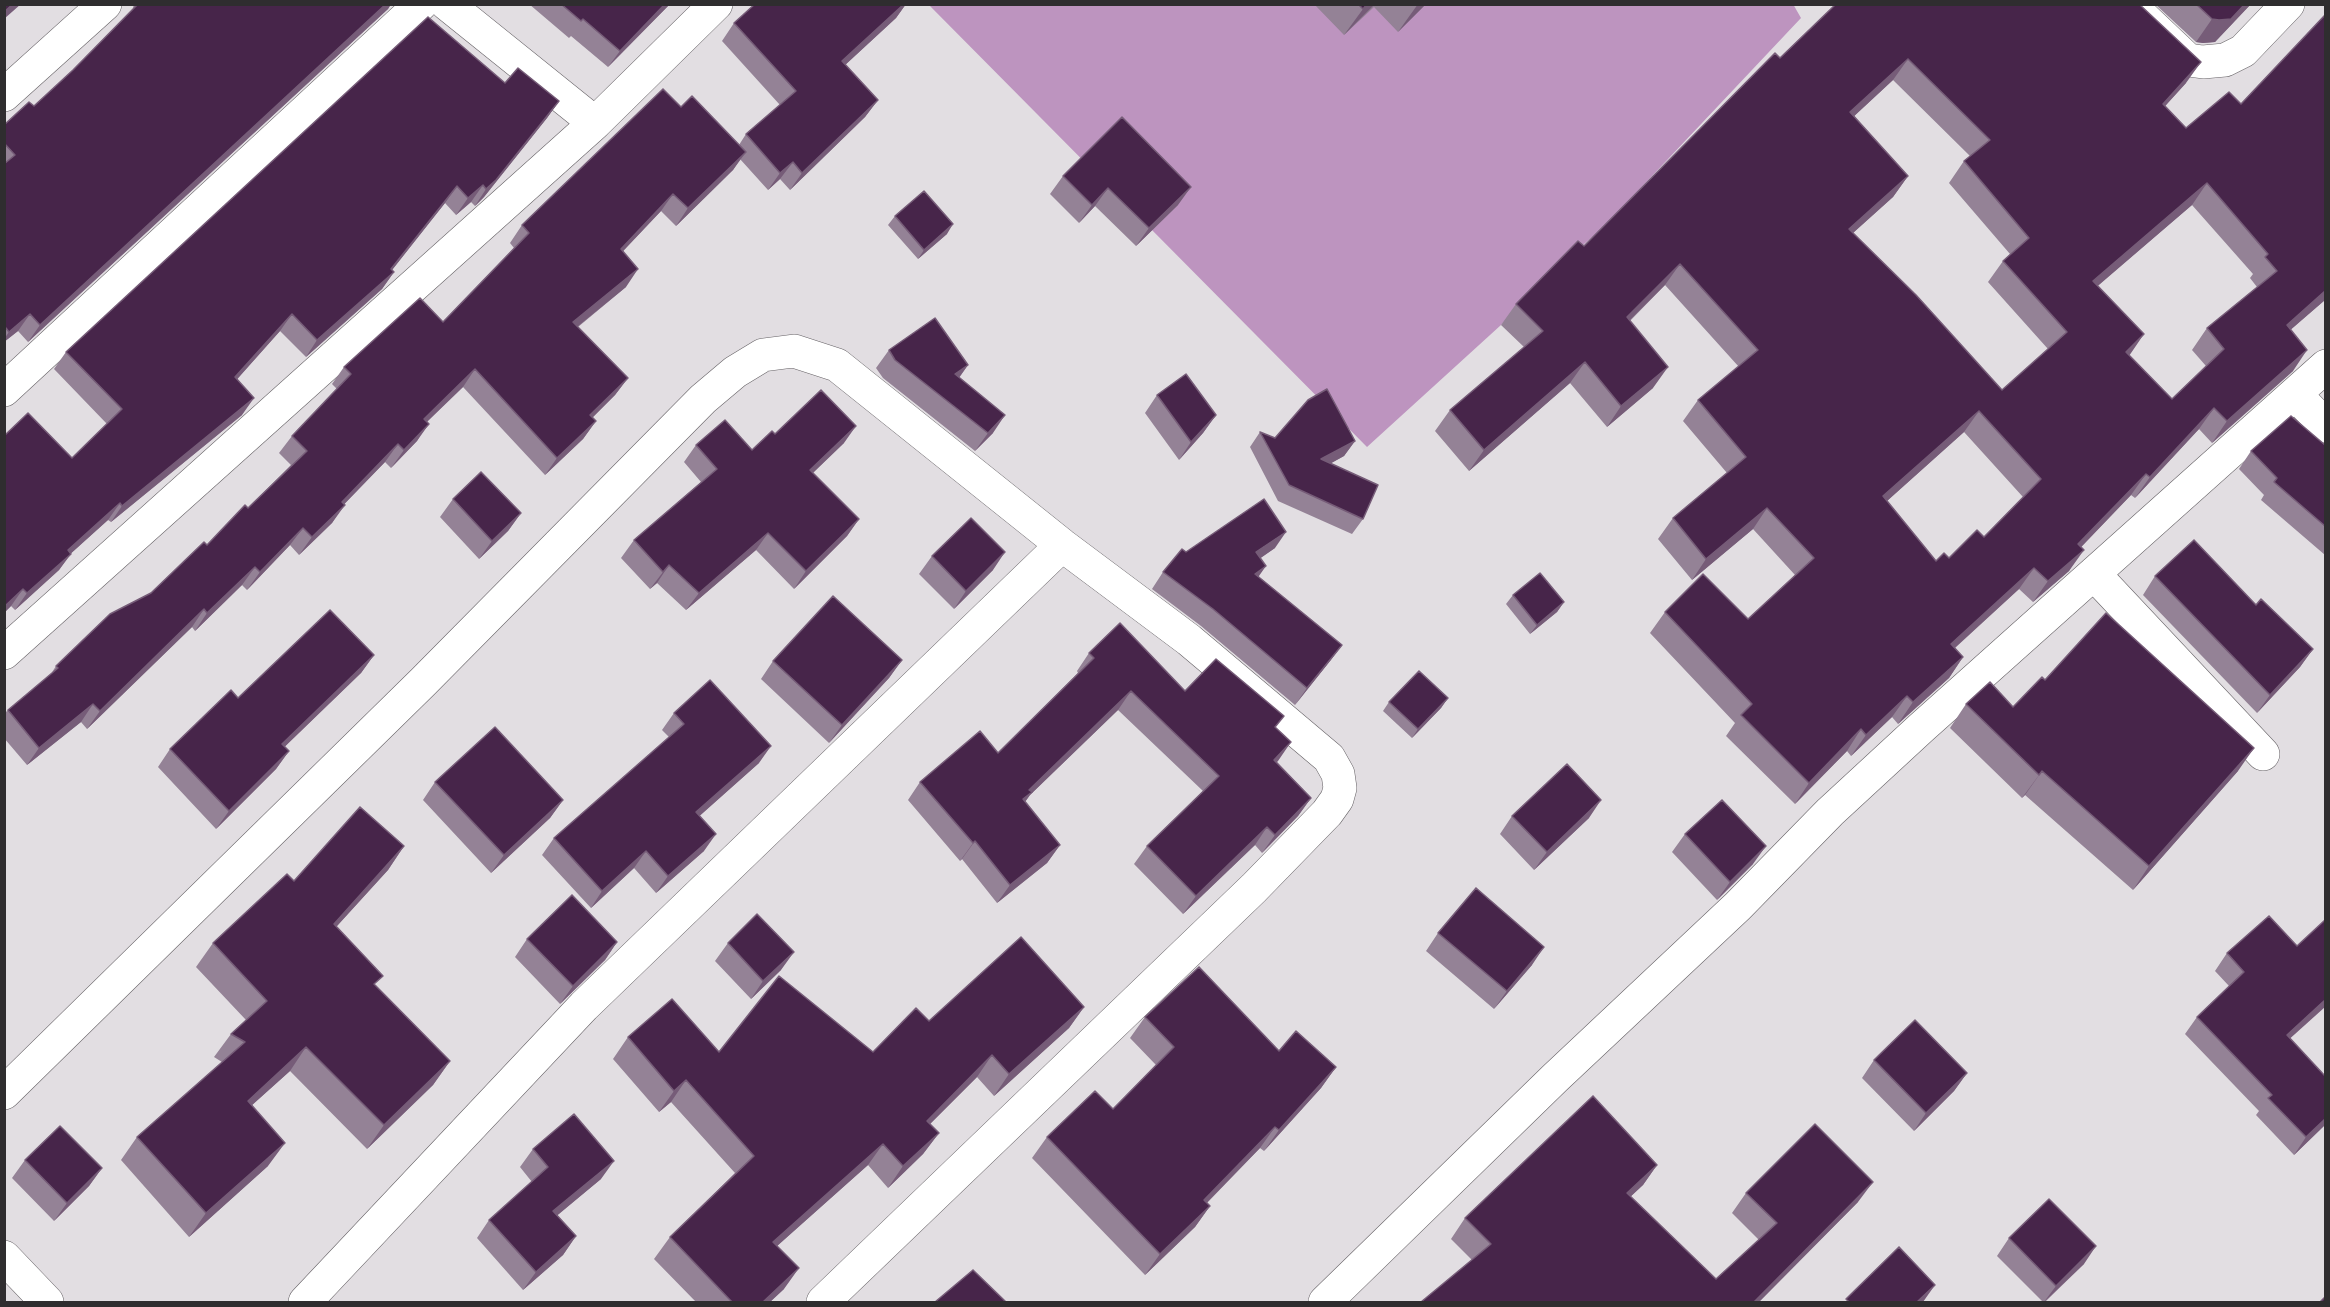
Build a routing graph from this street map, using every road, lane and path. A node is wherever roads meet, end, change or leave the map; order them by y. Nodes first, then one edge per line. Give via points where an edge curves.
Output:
1 (105, 4) edge
2 (421, 4) edge
3 (447, 4) edge
4 (716, 4) edge
5 (2129, 4) edge
6 (2288, 4) edge
7 (4, 95) edge
8 (595, 123) junction
9 (2325, 366) edge
10 (4, 390) edge
11 (2295, 394) junction
12 (2325, 426) edge
13 (1062, 545) junction
14 (2094, 574) junction
15 (4, 653) edge
16 (2263, 754) dead end
17 (4, 1093) edge
18 (4, 1257) edge
19 (46, 1302) edge
20 (305, 1302) edge
21 (823, 1302) edge
22 (1325, 1302) edge

1 - 7 street
2 - 10 street
3 - 8 street
4 - 8 street
5 - 6 street via 2188,60 2204,62 2225,60 2243,51
8 - 15 street
9 - 11 street
11 - 12 street
11 - 14 street
13 - 17 street via 837,365 794,351 763,355 703,399 423,682
13 - 20 street via 584,1005
13 - 21 street via 1189,640 1329,758 1338,774 1337,799 1254,888
14 - 16 street
14 - 22 street via 1830,812 1738,906 1555,1077
18 - 19 street

